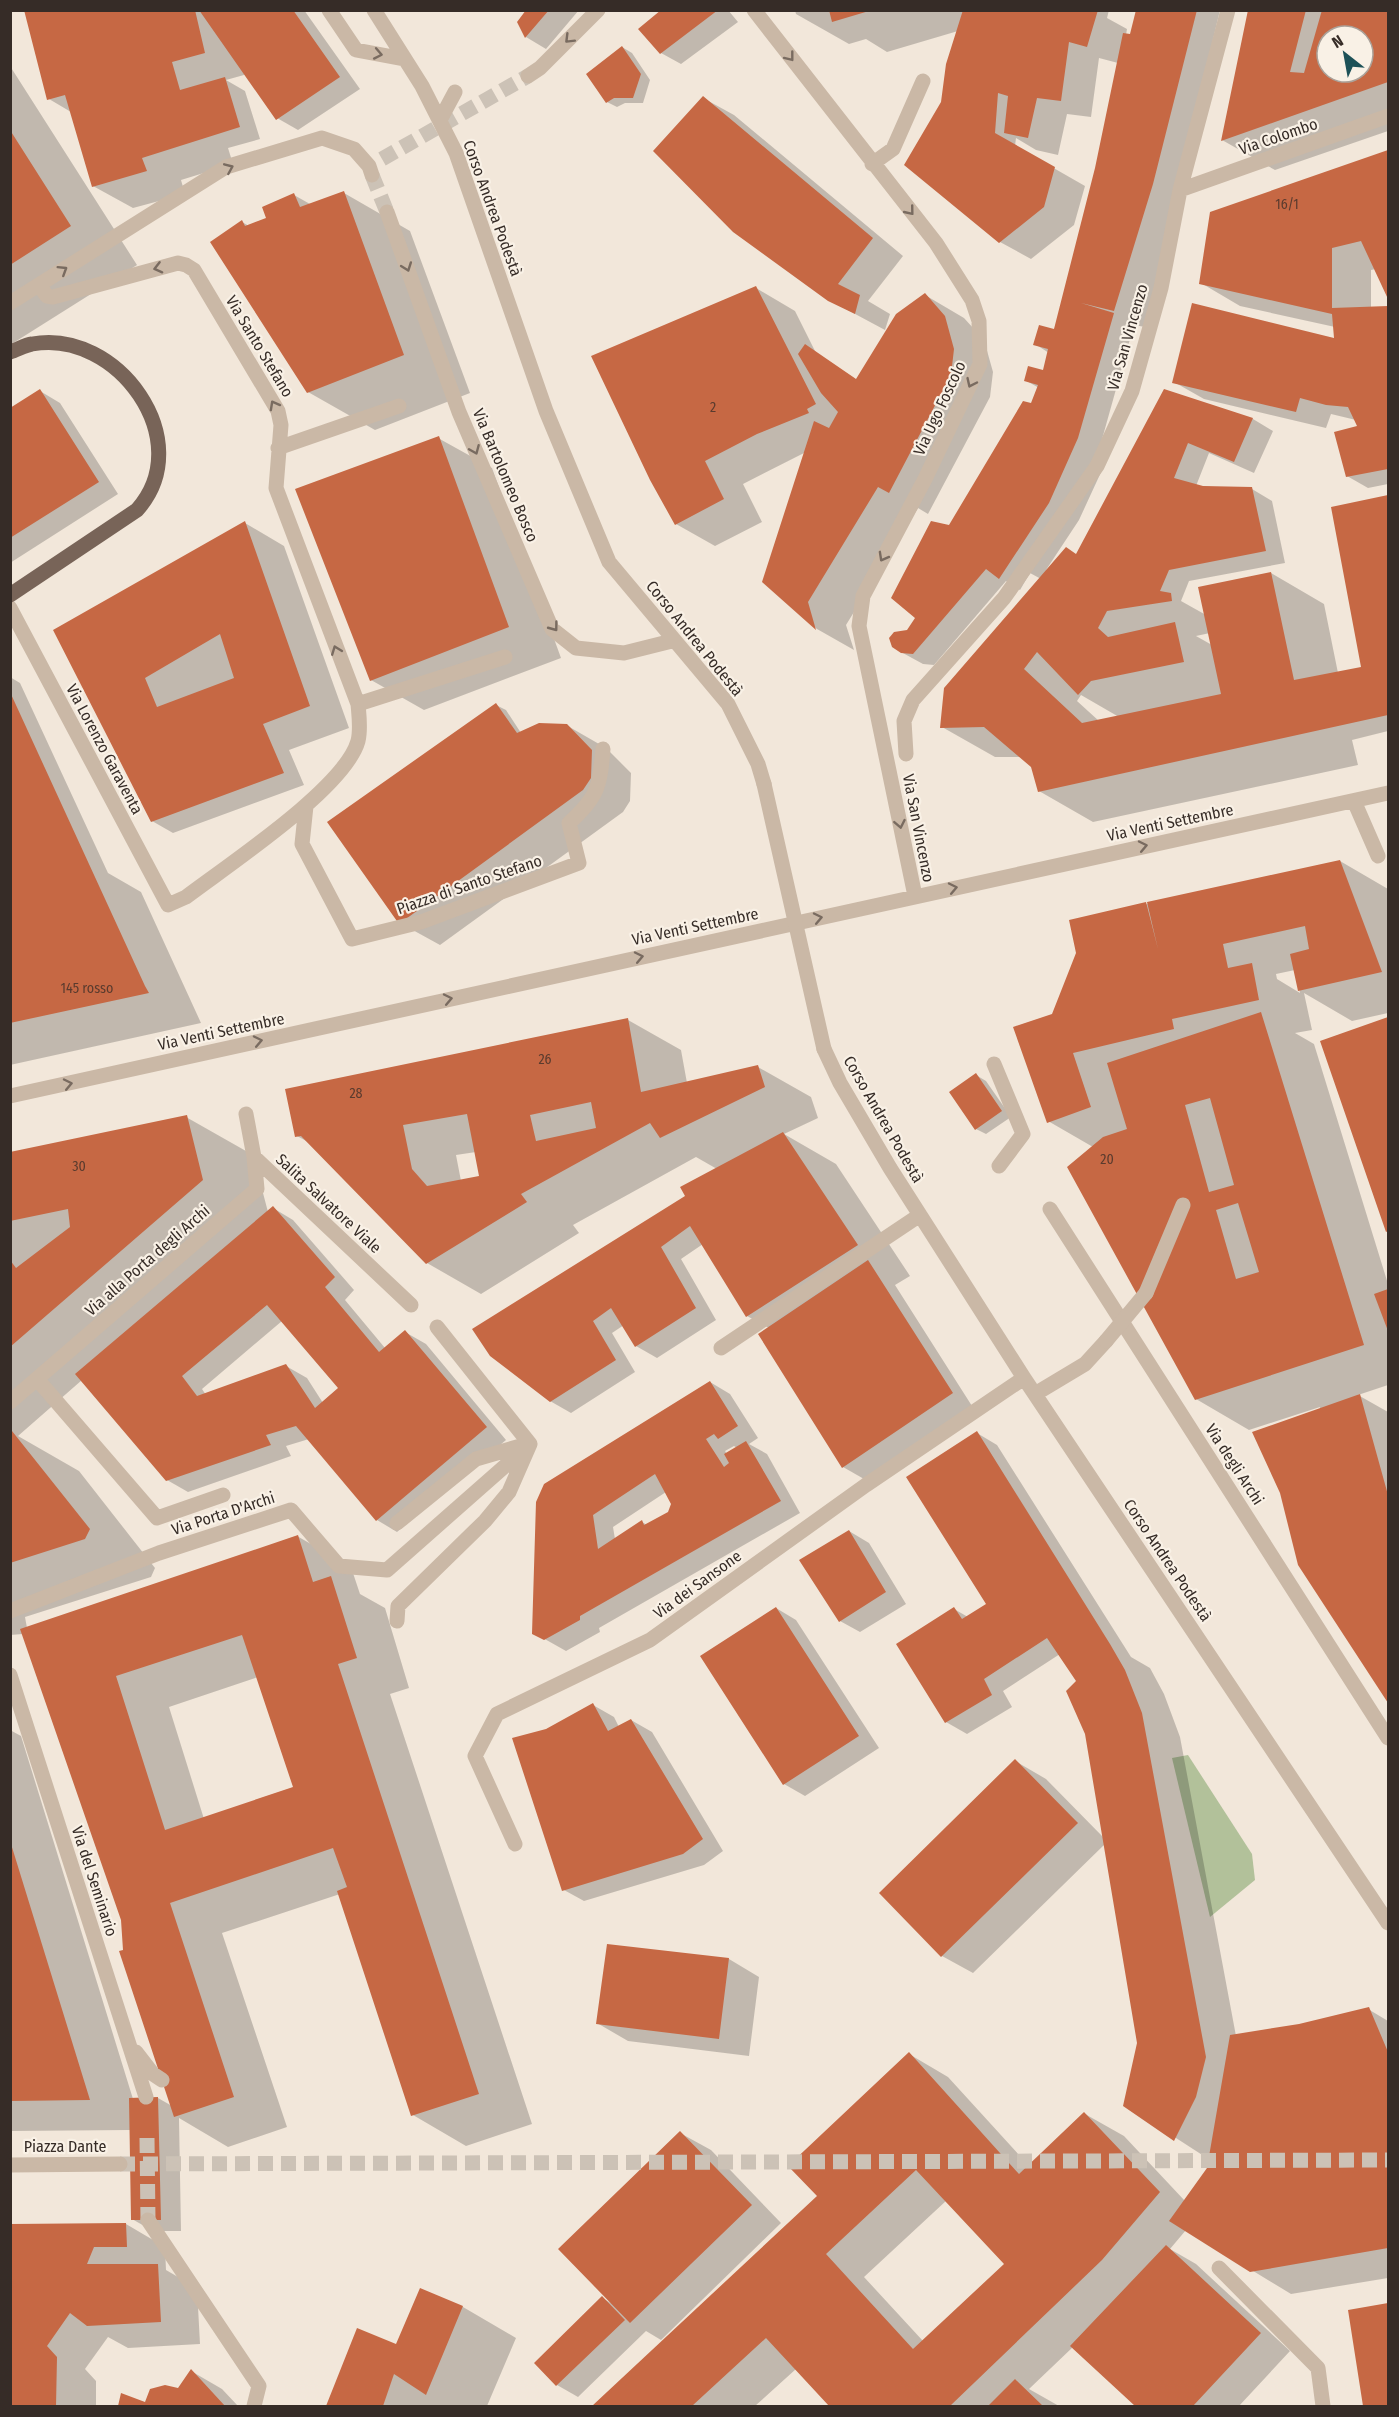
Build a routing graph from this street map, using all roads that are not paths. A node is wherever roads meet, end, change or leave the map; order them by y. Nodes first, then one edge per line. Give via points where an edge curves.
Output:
1 (329, 10) edge
2 (374, 10) edge
3 (598, 10) edge
4 (754, 10) edge
5 (1228, 10) edge
6 (404, 59) junction
7 (528, 76) tunnel mouth
8 (923, 81) dead end
9 (455, 92) dead end
10 (1389, 116) edge
11 (440, 120) junction
12 (872, 164) junction
13 (374, 166) tunnel mouth
14 (1180, 190) junction
15 (387, 212) tunnel mouth
16 (39, 285) junction
17 (12, 302) edge
18 (10, 352) edge
19 (399, 406) dead end
20 (278, 447) junction
21 (10, 595) edge
22 (10, 608) edge
23 (672, 641) junction
24 (505, 657) dead end
25 (358, 704) junction
26 (603, 749) dead end
27 (906, 754) dead end
28 (889, 767) joint
29 (1389, 794) edge
30 (1354, 801) junction
31 (306, 806) junction
32 (1378, 856) dead end
33 (915, 896) junction
34 (994, 1064) dead end
35 (10, 1096) edge
36 (246, 1114) dead end
37 (254, 1157) junction
38 (999, 1166) dead end
39 (1183, 1204) dead end
40 (1050, 1209) dead end
41 (920, 1215) junction
42 (411, 1305) dead end
43 (437, 1327) dead end
44 (721, 1348) dead end
45 (1024, 1378) junction
46 (37, 1379) junction
47 (1035, 1394) junction
48 (10, 1402) edge
49 (530, 1443) junction
50 (223, 1495) dead end
51 (397, 1522) dead end
52 (10, 1611) edge
53 (397, 1622) dead end
54 (10, 1675) edge
55 (1389, 1738) edge
56 (515, 1844) dead end
57 (1389, 1923) edge
58 (124, 2031) junction
59 (162, 2080) dead end
60 (146, 2097) dead end
61 (120, 2164) tunnel mouth
62 (10, 2165) edge
63 (148, 2220) tunnel mouth
64 (1219, 2268) dead end
65 (254, 2406) edge
66 (1323, 2406) edge

1 -> 6 street via 356,50
2 - 6 street, Corso Andrea Podestà
3 -> 7 street
4 -> 12 street, Via Ugo Foscolo
5 - 14 street, Via San Vincenzo
6 - 11 street, Corso Andrea Podestà
8 - 12 street via 893,148
9 - 11 street
10 - 14 street, Via Colombo
11 - 23 street, Corso Andrea Podestà via 456,153 546,411 609,562
12 -> 28 street, Via Ugo Foscolo via 936,243 972,300 979,321 980,364 863,596 859,626
16 -> 13 street via 226,167 322,138 354,149
14 - 27 street, Via San Vincenzo via 1161,288 1132,391 1097,466 1004,598 914,700 904,721
15 -> 23 street, Via Bartolomeo Bosco via 459,412 552,629 576,648 624,653
16 - 17 street
20 -> 16 street, Via Santo Stefano via 278,411 194,270 177,263 53,297 47,296
18 - 21 main road via 31,344 55,343 98,354 133,384 145,403 159,448 154,485 137,510
19 - 20 street
25 -> 20 street, Via Santo Stefano via 278,496
22 - 31 street, Via Lorenzo Garaventa via 168,905 186,897
23 - 41 street, Corso Andrea Podestà, bridge via 728,704 758,764 824,1049 840,1083
24 - 25 street
25 - 31 street via 358,741 351,758
26 - 31 street, Piazza di Santo Stefano via 600,785 569,823 579,863 421,922 352,939 302,844
28 -> 33 street, Via San Vincenzo
29 - 30 street, Via Venti Settembre
30 - 32 street
33 -> 30 street, Via Venti Settembre
35 -> 33 street, Via Venti Settembre
34 - 38 street via 1023,1134
36 - 37 street, Salita Salvatore Viale
37 - 42 street, Salita Salvatore Viale
37 - 46 street, Via alla Porta degli Archi via 257,1189
39 - 47 street, bridge via 1146,1293 1085,1364
40 - 55 street, Via degli Archi
41 - 44 street
41 - 45 street, Corso Andrea Podestà
43 - 49 street
45 - 47 street, Corso Andrea Podestà
45 - 56 street, Via dei Sansone via 866,1485 650,1640 497,1714 475,1756
46 - 48 street, Via alla Porta degli Archi
46 - 50 street via 157,1518
47 - 57 street, Corso Andrea Podestà
49 - 51 street via 476,1459
49 - 52 street, Via Porta D'Archi via 387,1570 339,1566 291,1510 159,1553
49 - 53 street via 509,1492 398,1606
54 - 58 street, Via del Seminario
58 - 59 street via 143,2062
58 - 60 street, Via del Seminario
61 - 62 street, Piazza Dante
63 - 65 street via 259,2386
64 - 66 street via 1318,2368

